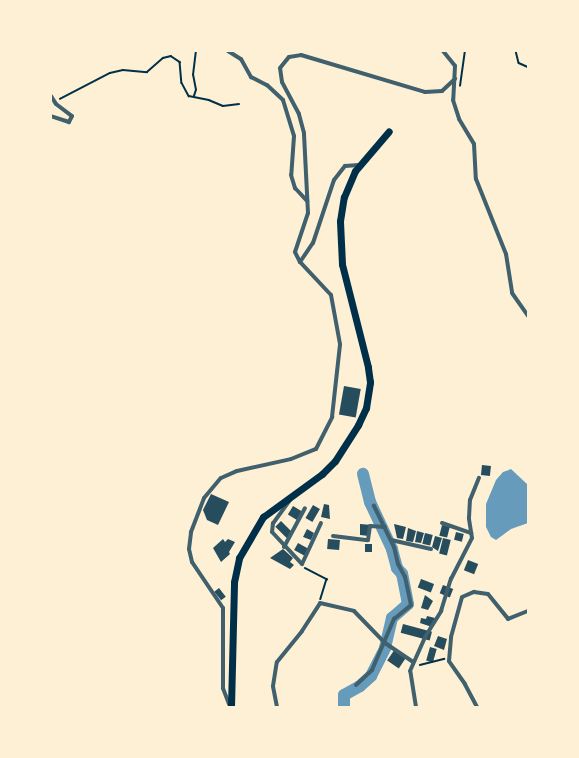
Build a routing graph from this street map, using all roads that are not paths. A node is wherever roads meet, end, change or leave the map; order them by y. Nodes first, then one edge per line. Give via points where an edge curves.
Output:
1 (228, 51) edge
2 (443, 51) edge
3 (455, 79) junction
4 (51, 96) edge
5 (51, 116) edge
6 (389, 131) dead end
7 (359, 165) junction
8 (307, 201) junction
9 (300, 262) junction
10 (528, 316) edge
11 (479, 478) dead end
12 (290, 496) junction
13 (374, 506) dead end
14 (305, 508) dead end
15 (321, 523) dead end
16 (442, 523) dead end
17 (385, 527) junction
18 (471, 533) junction
19 (333, 537) dead end
20 (390, 540) junction
21 (284, 547) junction
22 (431, 549) dead end
23 (528, 611) edge
24 (384, 643) junction
25 (413, 662) junction
26 (357, 685) dead end
27 (230, 707) edge
28 (277, 707) edge
29 (416, 707) edge
30 (477, 707) edge

1 - 8 street via 241,59 252,78 283,100 294,136 291,175 296,190
2 - 3 street via 455,66
3 - 8 street via 442,91 425,92 306,56 286,59 280,74 303,128
3 - 10 street via 452,96 459,119 474,144 476,179 506,254 512,293
4 - 5 street via 72,119 69,122
6 - 7 highway
7 - 9 street via 345,166 334,180 313,243
7 - 12 highway via 344,197 339,240 368,367 368,397 358,425 335,461
8 - 9 street via 307,219 294,248
9 - 27 street via 325,286 333,300 340,344 330,421 312,452 231,473 217,481 204,498 189,539 192,562 223,608 223,688
11 - 18 street via 470,500
12 - 21 street via 271,528
12 - 27 highway via 263,517 236,565
13 - 17 street
14 - 21 street
15 - 21 street via 302,564
16 - 18 street
17 - 19 street via 370,526 368,540
17 - 20 street
18 - 25 street via 471,542 451,579 441,611
20 - 22 street
20 - 24 street via 411,605 394,619
23 - 30 street via 508,619 488,594 464,594 448,658
24 - 25 street
24 - 26 street via 372,670
24 - 28 street via 354,610 320,603 277,662 273,686
25 - 29 street via 409,678

